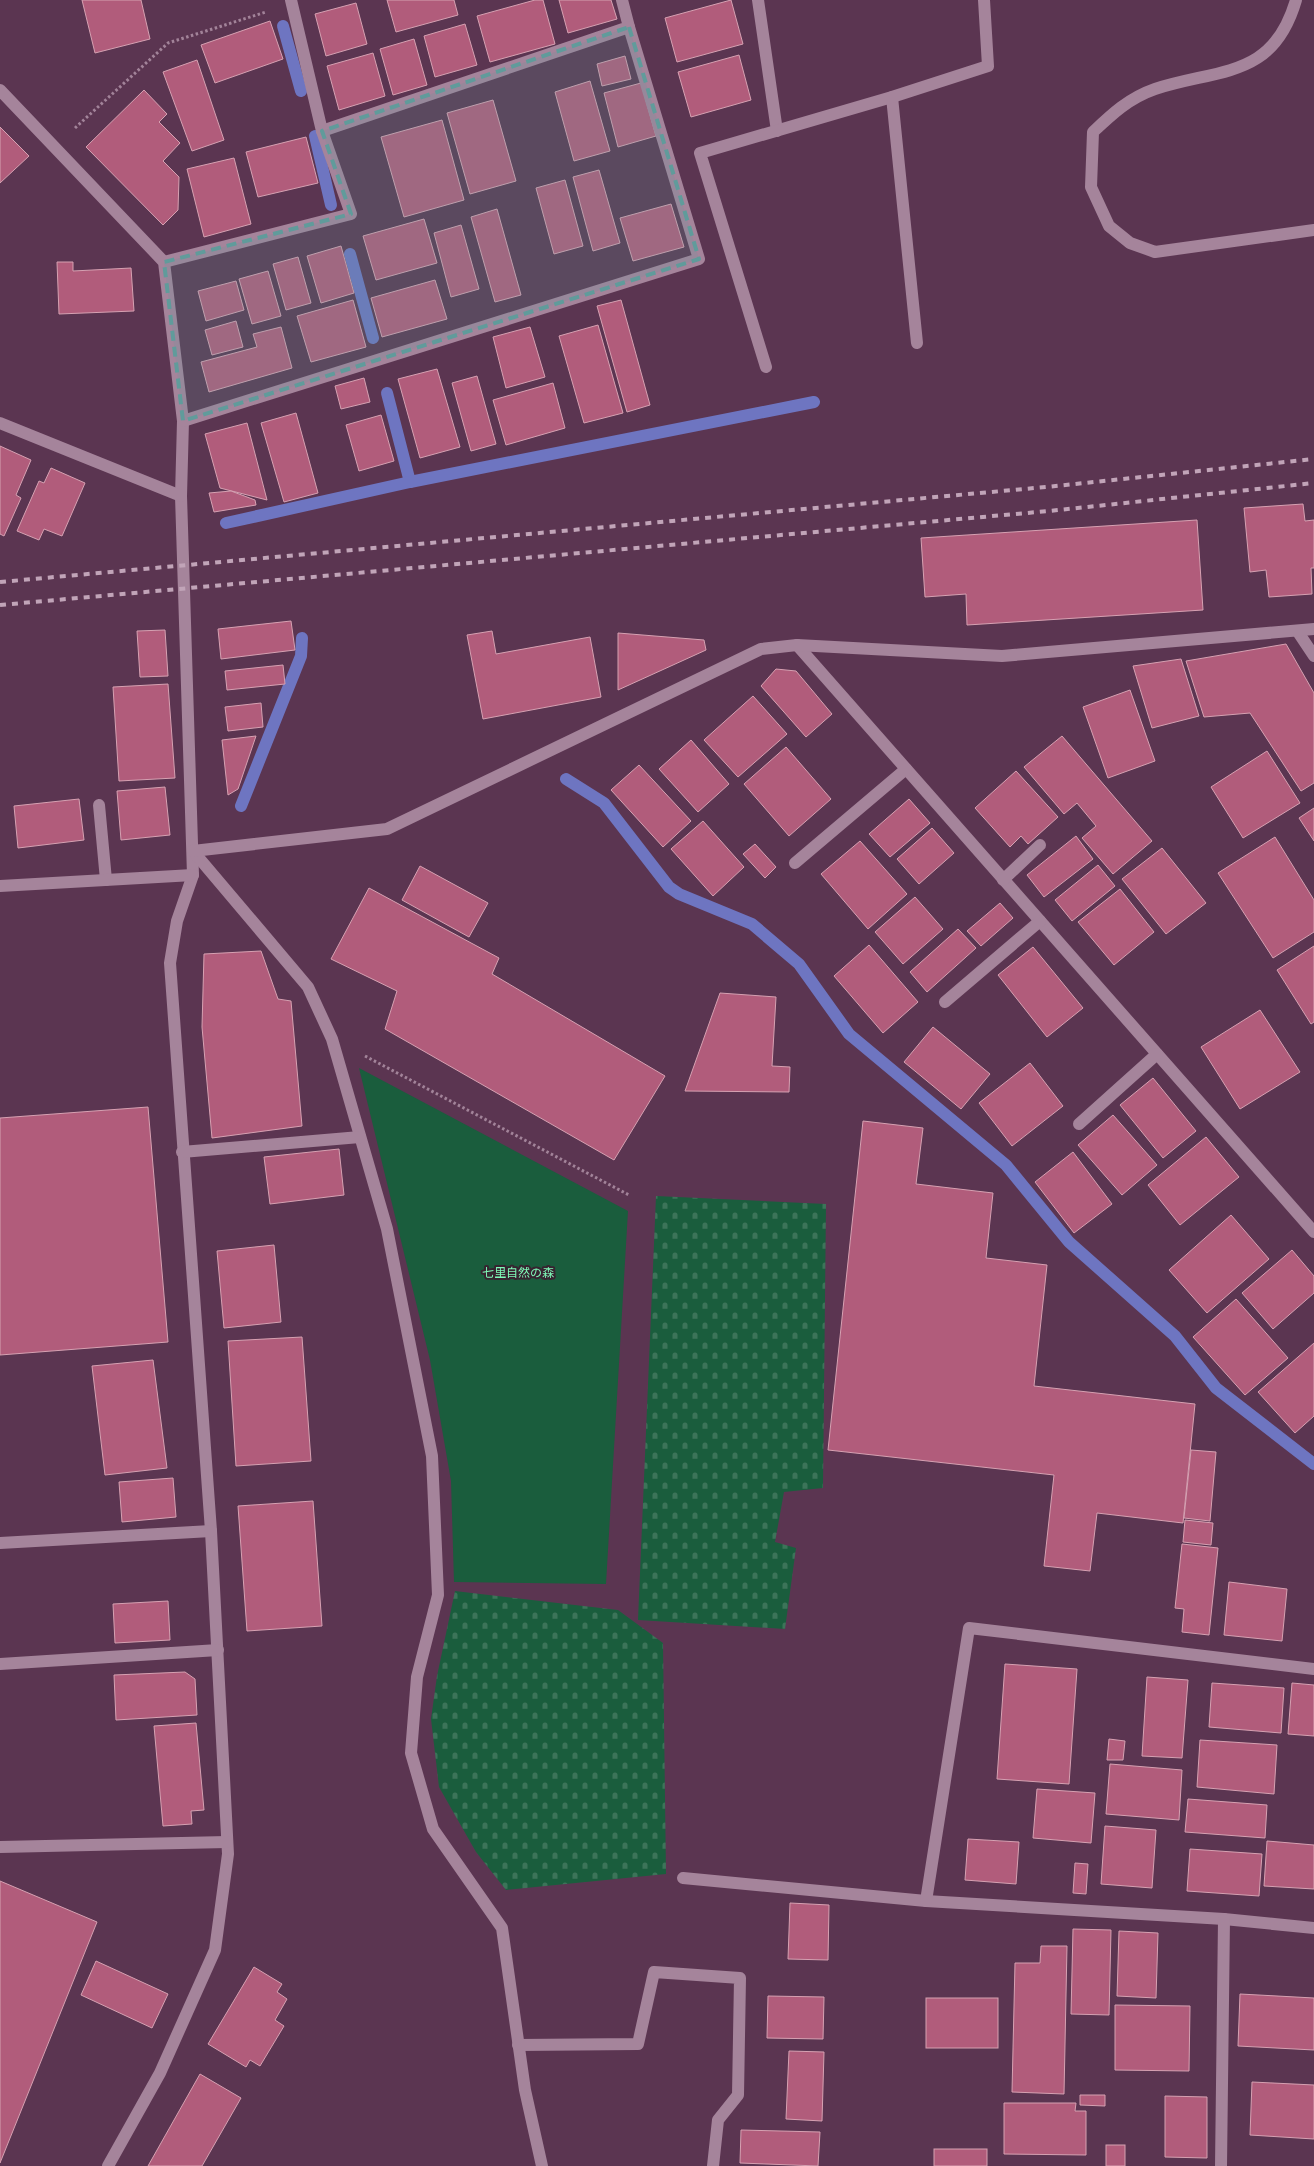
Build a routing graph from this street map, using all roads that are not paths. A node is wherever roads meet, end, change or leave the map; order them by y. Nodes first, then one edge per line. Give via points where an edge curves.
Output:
1 (622, 0) edge
2 (758, 0) edge
3 (984, 0) edge
4 (1296, 0) edge
5 (295, 1) edge
6 (629, 27) junction
7 (0, 90) edge
8 (892, 98) junction
9 (322, 131) junction
10 (777, 131) junction
11 (1314, 230) edge
12 (164, 262) junction
13 (918, 343) dead end
14 (766, 367) dead end
15 (183, 421) junction
16 (0, 423) edge
17 (181, 496) junction
18 (1314, 629) edge
19 (1298, 632) junction
20 (798, 646) junction
21 (1314, 656) edge
22 (906, 769) junction
23 (99, 805) dead end
24 (1040, 846) dead end
25 (192, 851) junction
26 (795, 862) dead end
27 (193, 875) junction
28 (106, 880) junction
29 (1004, 880) junction
30 (0, 886) edge
31 (1040, 921) junction
32 (944, 1002) dead end
33 (1157, 1054) junction
34 (1080, 1124) dead end
35 (360, 1137) junction
36 (182, 1152) junction
37 (1314, 1232) edge
38 (211, 1531) junction
39 (0, 1543) edge
40 (218, 1650) junction
41 (0, 1664) edge
42 (1314, 1668) edge
43 (227, 1842) junction
44 (0, 1847) edge
45 (683, 1878) dead end
46 (926, 1901) junction
47 (1224, 1919) junction
48 (1314, 1928) edge
49 (518, 2045) junction
50 (108, 2166) edge
51 (542, 2166) edge
52 (713, 2166) edge
53 (1220, 2166) edge

1 - 6 street
2 - 10 street
3 - 8 street via 988,66
4 - 11 street via 1290,22 1275,45 1252,62 1218,75 1154,90 1119,106 1093,132 1091,187 1109,226 1130,243 1155,252
5 - 9 street
6 - 9 street
6 - 15 street via 699,259
7 - 12 street
8 - 10 street
8 - 13 street
9 - 12 street via 351,214
10 - 14 street via 700,152
12 - 15 street
15 - 17 street
16 - 17 street
17 - 25 street
18 - 19 street
19 - 20 street via 1002,656
19 - 21 street
20 - 22 street
20 - 25 street via 761,649 387,829
22 - 26 street
22 - 29 street
23 - 28 street
24 - 29 street
25 - 27 street
25 - 35 street via 308,987 332,1039
27 - 28 street
27 - 36 street via 177,921 170,963
28 - 30 street
29 - 31 street
31 - 32 street
31 - 33 street
33 - 34 street
33 - 37 street
35 - 36 street
35 - 49 street via 387,1229 432,1456 438,1595 417,1677 411,1753 433,1829 502,1928
36 - 38 street
38 - 39 street
38 - 40 street
40 - 41 street
40 - 43 street
42 - 46 street via 969,1628
43 - 44 street
43 - 50 street via 214,1950 160,2073
45 - 46 street
46 - 47 street
47 - 48 street
47 - 53 street
49 - 51 street
49 - 52 street via 638,2044 654,1972 740,1978 738,2095 718,2120

